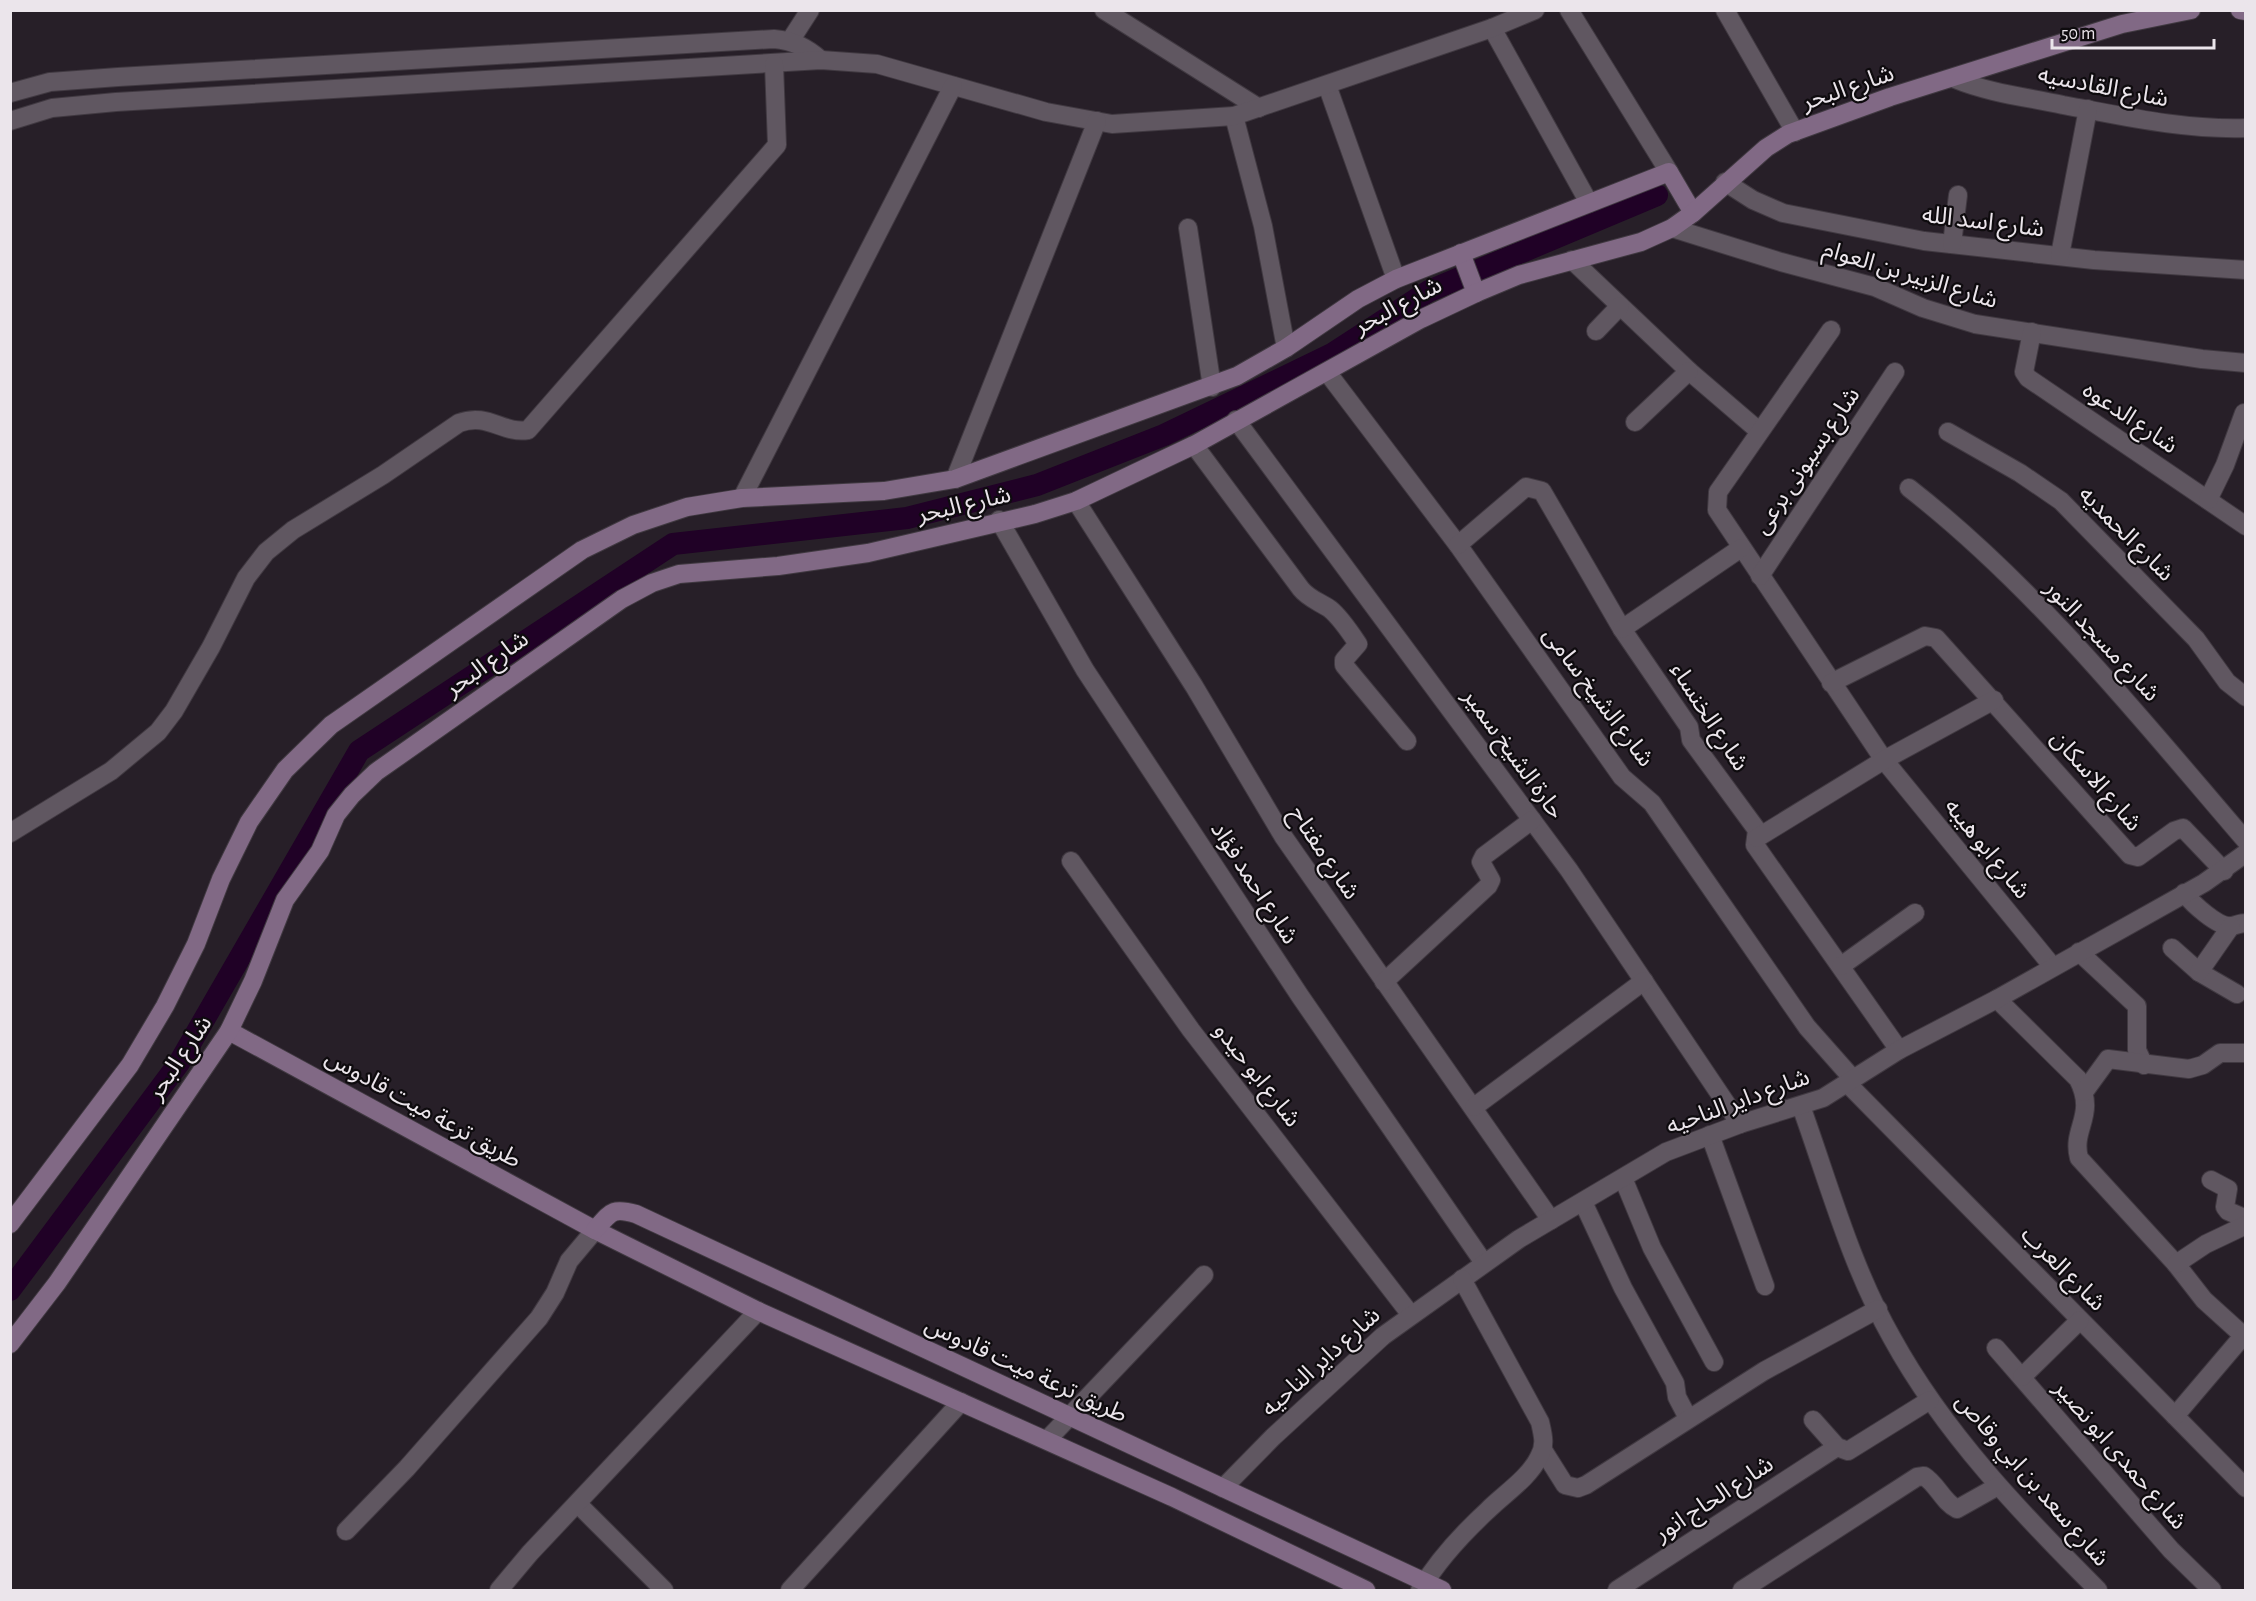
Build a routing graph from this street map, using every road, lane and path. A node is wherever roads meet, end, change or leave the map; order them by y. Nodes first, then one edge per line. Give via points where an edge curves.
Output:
1 (810, 10) edge
2 (1104, 10) edge
3 (1535, 10) edge
4 (1569, 10) edge
5 (1725, 10) edge
6 (2191, 10) edge
7 (2240, 10) edge
8 (2246, 11) edge
9 (1492, 28) junction
10 (790, 41) junction
11 (820, 60) junction
12 (774, 64) junction
13 (1955, 79) junction
14 (1327, 85) junction
15 (953, 86) junction
16 (10, 93) edge
17 (1259, 108) junction
18 (2088, 109) junction
19 (1234, 116) junction
20 (10, 121) edge
21 (1096, 121) junction
22 (2246, 128) edge
23 (1795, 132) junction
24 (1669, 172) junction
25 (1725, 182) junction
26 (1958, 195) dead end
27 (1589, 203) junction
28 (1693, 213) junction
29 (1188, 228) dead end
30 (1672, 228) junction
31 (1952, 244) junction
32 (2060, 255) junction
33 (1462, 258) junction
34 (1572, 260) junction
35 (2246, 270) edge
36 (1396, 279) junction
37 (1474, 287) junction
38 (1620, 306) junction
39 (1831, 330) dead end
40 (1596, 331) dead end
41 (2032, 332) junction
42 (1286, 348) junction
43 (2246, 363) edge
44 (1689, 371) junction
45 (1327, 372) junction
46 (1895, 372) dead end
47 (1212, 387) junction
48 (2244, 413) dead end
49 (1236, 420) junction
50 (1635, 422) dead end
51 (1759, 431) junction
52 (1948, 432) dead end
53 (1194, 445) junction
54 (955, 479) junction
55 (1909, 488) dead end
56 (742, 498) junction
57 (2208, 500) junction
58 (1076, 501) junction
59 (999, 520) junction
60 (2246, 526) edge
61 (1458, 545) junction
62 (1741, 548) junction
63 (1760, 576) junction
64 (1622, 629) junction
65 (1832, 683) junction
66 (2246, 697) edge
67 (1994, 700) junction
68 (1407, 741) dead end
69 (1884, 760) junction
70 (1532, 820) junction
71 (10, 833) edge
72 (1757, 838) junction
73 (2246, 841) edge
74 (2246, 853) edge
75 (1071, 861) dead end
76 (2224, 871) junction
77 (2184, 893) junction
78 (1915, 913) dead end
79 (2238, 924) edge
80 (2172, 948) dead end
81 (2079, 952) junction
82 (1841, 966) junction
83 (2053, 968) junction
84 (2199, 972) junction
85 (1644, 981) junction
86 (1384, 982) junction
87 (2236, 994) dead end
88 (1997, 999) junction
89 (229, 1031) junction
90 (1899, 1050) junction
91 (2246, 1053) edge
92 (2144, 1065) junction
93 (1850, 1081) junction
94 (2084, 1092) junction
95 (1801, 1106) junction
96 (1474, 1107) junction
97 (1740, 1124) junction
98 (1710, 1135) junction
99 (1623, 1178) junction
100 (2211, 1180) dead end
101 (1583, 1202) junction
102 (2246, 1219) edge
103 (1551, 1220) junction
104 (10, 1224) edge
105 (2246, 1225) edge
106 (595, 1230) junction
107 (1484, 1263) junction
108 (2176, 1264) junction
109 (1204, 1275) dead end
110 (1462, 1279) junction
111 (1765, 1286) dead end
112 (1878, 1310) junction
113 (758, 1311) junction
114 (1411, 1315) junction
115 (2080, 1320) junction
116 (2244, 1337) edge
117 (10, 1344) edge
118 (1996, 1348) dead end
119 (1714, 1362) dead end
120 (2022, 1377) junction
121 (1930, 1401) junction
122 (961, 1402) junction
123 (1070, 1416) junction
124 (2175, 1416) junction
125 (1688, 1418) junction
126 (1813, 1420) dead end
127 (1047, 1440) junction
128 (1837, 1447) junction
129 (1543, 1450) junction
130 (1187, 1471) junction
131 (1998, 1486) junction
132 (1223, 1488) junction
133 (2246, 1488) edge
134 (1172, 1497) junction
135 (578, 1504) junction
136 (346, 1531) dead end
137 (1422, 1586) edge
138 (498, 1590) edge
139 (664, 1590) edge
140 (790, 1590) edge
141 (1366, 1590) edge
142 (1442, 1590) edge
143 (1617, 1590) edge
144 (1742, 1590) edge
145 (2098, 1590) edge
146 (2212, 1590) edge

1 - 10 street
2 - 17 street
3 - 9 street
4 - 24 street
5 - 23 street
6 - 13 street, شارع البحر via 2122,24
7 - 8 street
9 - 14 street
9 - 27 street
10 - 11 street via 807,48
10 - 16 street via 118,77 50,82
11 - 12 street
11 - 15 street via 877,64
12 - 20 street via 116,102 52,108
12 - 71 street via 777,145 528,430 514,432 496,422 470,419 459,423 292,530 266,552 246,578 211,647 158,732 111,771
13 - 18 street, شارع القادسيه via 1996,92
13 - 23 street, شارع البحر via 1890,97
14 - 17 street
14 - 36 street
15 - 21 street via 1046,112
15 - 56 street
17 - 19 street
18 - 22 street, شارع القادسيه via 2185,127
18 - 32 street
19 - 21 street via 1112,124
19 - 42 street via 1263,226
21 - 54 street
23 - 25 street, شارع البحر via 1766,148
24 - 27 street, شارع البحر
24 - 28 street
25 - 28 street, شارع البحر
25 - 31 street, شارع اسد الله via 1783,213
26 - 31 street
27 - 33 street, شارع البحر
28 - 30 street, شارع البحر
29 - 47 street
30 - 34 street, شارع البحر via 1641,242
30 - 41 street, شارع الزبير بن العوام via 1875,287 1923,308 1975,324
31 - 32 street, شارع اسد الله
32 - 35 street, شارع اسد الله
33 - 36 street, شارع البحر
33 - 37 street
34 - 37 street, شارع البحر
34 - 38 street
36 - 42 street, شارع البحر via 1358,299
37 - 45 street, شارع البحر
38 - 40 street
38 - 44 street
39 - 51 street
41 - 43 street, شارع الزبير بن العوام
41 - 57 street, شارع الدعوه via 2025,375
42 - 47 street, شارع البحر
44 - 50 street
44 - 51 street
45 - 49 street, شارع البحر
45 - 61 street, شارع الشيخ سامى
46 - 63 street, شارع بسيونى برعى
47 - 54 street, شارع البحر
48 - 57 street
49 - 53 street, شارع البحر
49 - 70 street, حارة الشيخ سمير
51 - 62 street via 1718,492 1716,501 1717,510
52 - 66 street, شارع الحمديه via 2061,501 2188,631 2228,682
53 - 58 street, شارع البحر
53 - 68 street via 1301,589 1331,610 1358,644 1344,665
54 - 56 street, شارع البحر via 884,490
55 - 73 street, شارع مسجد النور via 2049,617
56 - 104 street, شارع البحر via 687,507 633,525 582,550 331,725 300,755 249,822 196,944 130,1065
57 - 60 street, شارع الدعوه
58 - 59 street, شارع البحر
58 - 86 street, شارع مفتاح via 1194,686 1283,836
59 - 89 street, شارع البحر via 868,552 778,566 679,574 622,599 376,772 352,795 336,815 320,851 285,900
59 - 107 street, شارع احمد فؤاد via 1098,689 1300,996
61 - 64 street, شارع الخنساء via 1526,487 1537,487
61 - 93 street, شارع الشيخ سامى via 1622,777 1652,803 1807,1027
62 - 63 street
62 - 64 street
63 - 65 street
64 - 72 street, شارع الخنساء via 1689,727 1691,740 1757,830
65 - 67 street, شارع الاسكان via 1931,636 1942,640
65 - 69 street
67 - 69 street
67 - 76 street, شارع الاسكان via 2132,857 2138,857 2179,828
69 - 72 street
69 - 83 street, شارع ابو هيبه
70 - 85 street, حارة الشيخ سمير
70 - 86 street via 1484,856 1481,862 1491,880 1488,886
72 - 82 street, شارع الخنساء via 1755,845
74 - 76 street, شارع داير الناحيه
75 - 114 street, شارع ابو حيدو via 1191,1030
76 - 77 street, شارع داير الناحيه
77 - 79 street via 2208,915
77 - 81 street, شارع داير الناحيه
78 - 82 street
79 - 84 street
80 - 84 street
81 - 83 street, شارع داير الناحيه
81 - 92 street via 2137,1006 2138,1050
82 - 90 street, شارع الخنساء
83 - 88 street, شارع داير الناحيه
84 - 87 street
85 - 96 street
85 - 97 street, حارة الشيخ سمير
86 - 96 street, شارع مفتاح
88 - 90 street, شارع داير الناحيه
88 - 94 street via 2078,1079
89 - 106 street, طريق ترعة ميت قادوس
89 - 117 street, شارع البحر via 57,1283
90 - 93 street, شارع داير الناحيه
91 - 92 street via 2220,1053 2196,1068
92 - 94 street via 2108,1059
93 - 95 street, شارع داير الناحيه
93 - 115 street, شارع العرب
94 - 108 street via 2087,1105 2079,1158
95 - 97 street, شارع داير الناحيه
95 - 112 street, شارع سعد بن ابي وقاص via 1860,1274
96 - 103 street, شارع مفتاح
97 - 98 street, شارع داير الناحيه
98 - 99 street, شارع داير الناحيه via 1666,1152
98 - 111 street
99 - 101 street, شارع داير الناحيه
99 - 119 street via 1652,1248
100 - 102 street via 2228,1189 2228,1211
101 - 103 street, شارع داير الناحيه
101 - 125 street via 1623,1288 1675,1383
103 - 107 street, شارع داير الناحيه
105 - 108 street
106 - 113 street, طريق ترعة ميت قادوس
106 - 123 street, طريق ترعة ميت قادوس via 619,1209 636,1214
106 - 136 street via 569,1261 539,1318
107 - 110 street, شارع داير الناحيه
108 - 116 street via 2204,1300
109 - 123 street
110 - 114 street, شارع داير الناحيه
110 - 129 street via 1540,1422
112 - 121 street, شارع سعد بن ابي وقاص
112 - 125 street via 1764,1371
113 - 122 street, طريق ترعة ميت قادوس
113 - 135 street
114 - 132 street, شارع داير الناحيه via 1314,1397
115 - 120 street
115 - 124 street, شارع العرب
116 - 124 street
118 - 120 street, شارع حمدى ابو نصير
120 - 146 street, شارع حمدى ابو نصير via 2171,1550
121 - 128 street, شارع الحاج انور via 1853,1450
121 - 131 street, شارع سعد بن ابي وقاص
122 - 127 street, طريق ترعة ميت قادوس
122 - 140 street
123 - 127 street
123 - 130 street, طريق ترعة ميت قادوس
124 - 133 street, شارع العرب
125 - 129 street via 1578,1488 1565,1485
126 - 128 street
127 - 134 street, طريق ترعة ميت قادوس
128 - 143 street, شارع الحاج انور
129 - 137 street via 1517,1483 1459,1537
130 - 132 street, طريق ترعة ميت قادوس
130 - 134 street
131 - 144 street via 1957,1509 1931,1480 1917,1477
131 - 145 street, شارع سعد بن ابي وقاص
132 - 137 street, طريق ترعة ميت قادوس
134 - 141 street, طريق ترعة ميت قادوس
135 - 138 street
135 - 139 street
137 - 142 street, طريق ترعة ميت قادوس

